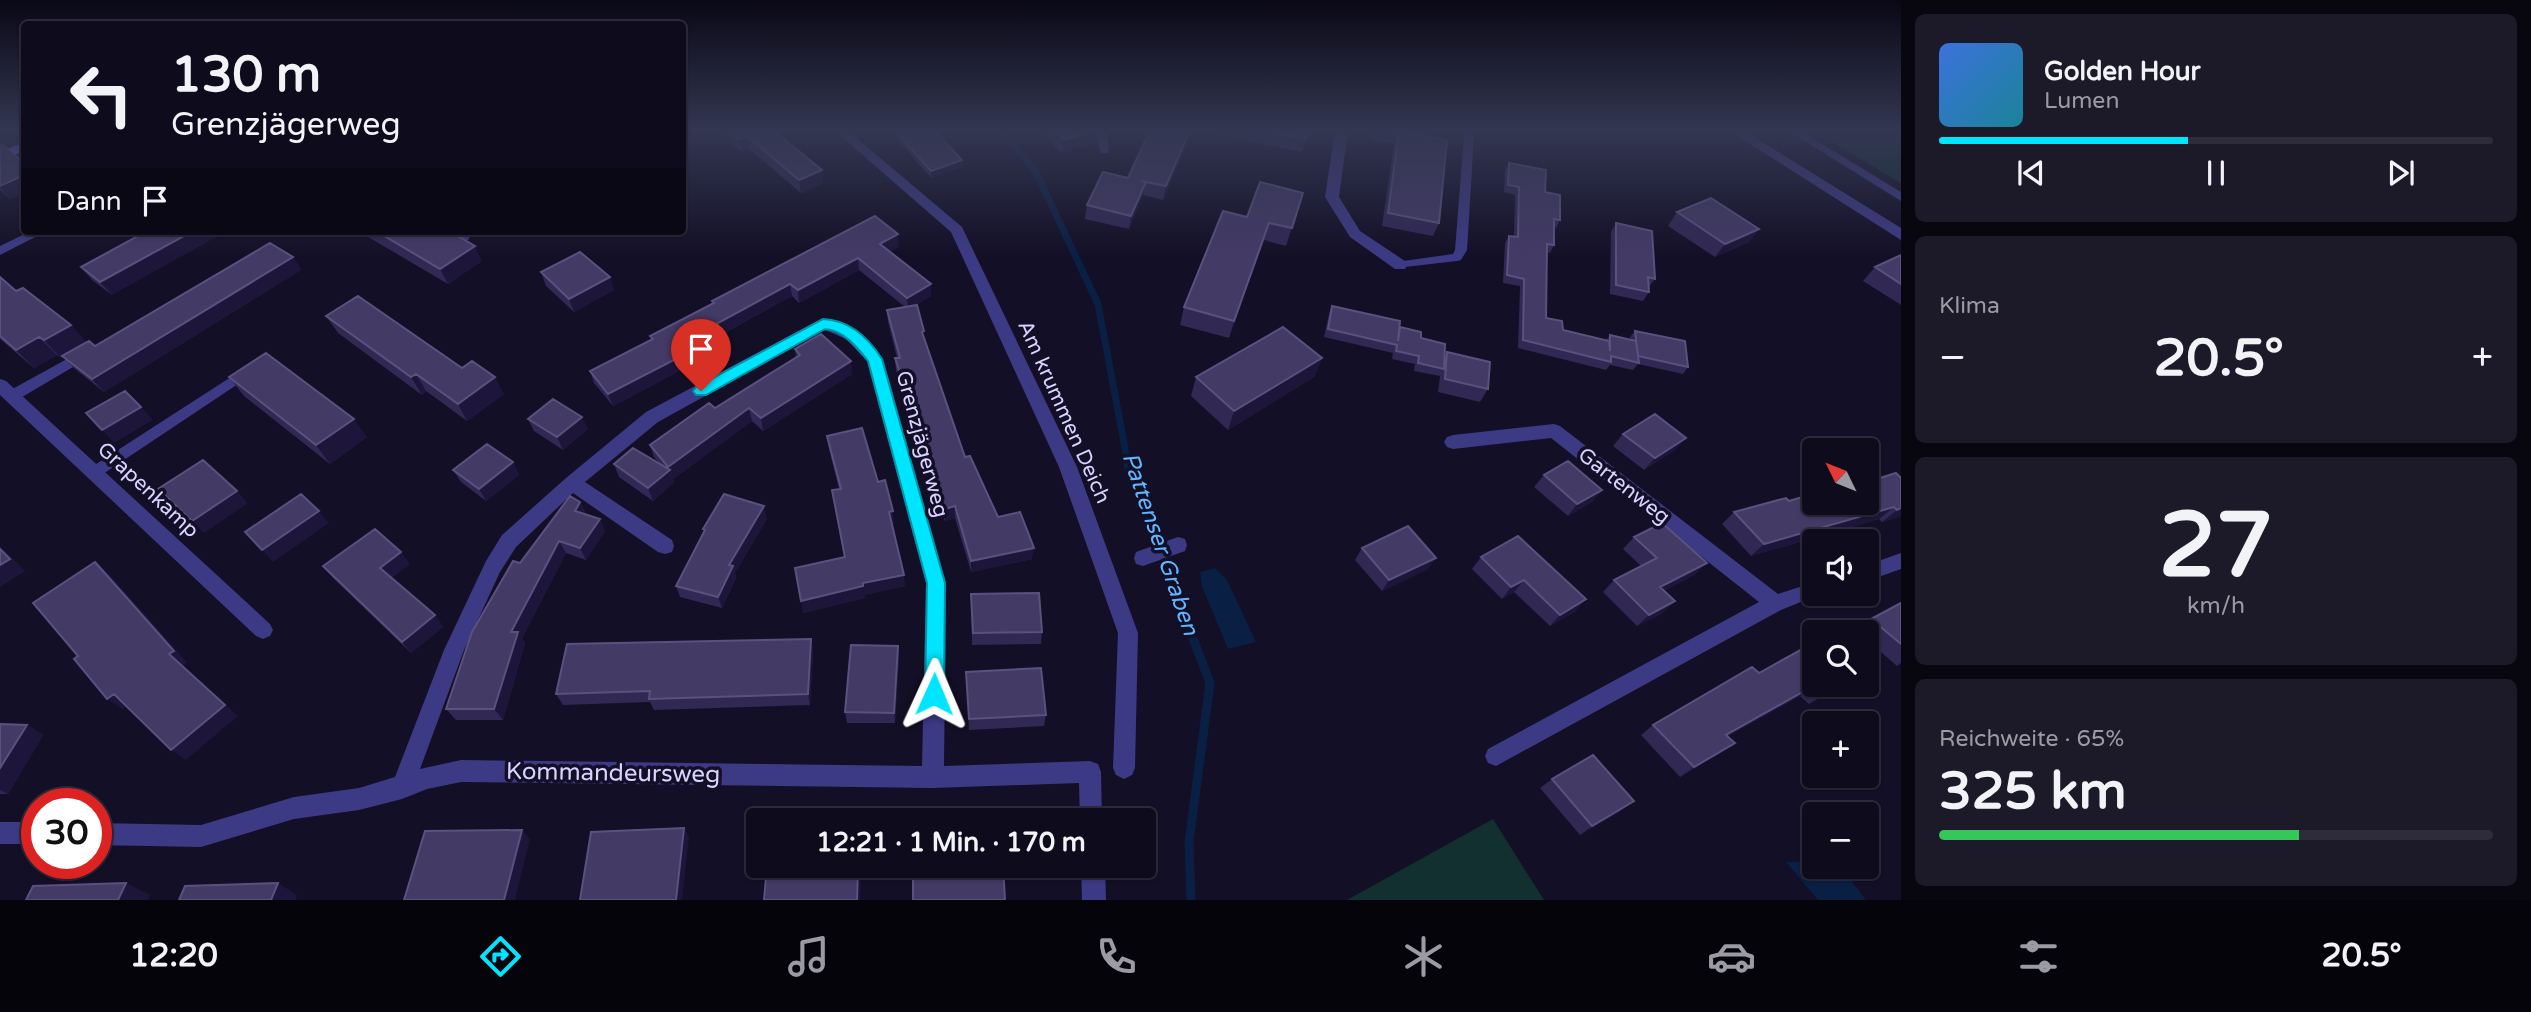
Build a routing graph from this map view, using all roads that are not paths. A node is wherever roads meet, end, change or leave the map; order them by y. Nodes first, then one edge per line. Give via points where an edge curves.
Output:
1 (889, 172) edge
2 (1335, 172) edge
3 (1466, 172) edge
4 (1801, 172) edge
5 (1860, 172) edge
6 (1901, 197) edge
7 (33, 235) edge
8 (1901, 235) edge
9 (0, 251) edge
10 (1400, 265) joint
11 (96, 347) edge
12 (260, 364) edge
13 (6, 391) edge
14 (1453, 442) dead end
15 (95, 472) junction
16 (572, 483) junction
17 (1178, 545) dead end
18 (665, 546) dead end
19 (1143, 558) dead end
20 (1901, 561) edge
21 (1879, 569) edge
22 (1802, 594) edge
23 (1774, 603) junction
24 (263, 630) dead end
25 (1496, 756) dead end
26 (1124, 768) dead end
27 (933, 777) junction
28 (402, 788) junction
29 (1091, 808) edge
30 (0, 833) edge
31 (21, 833) edge
32 (112, 834) edge
33 (1093, 878) edge
34 (1094, 900) edge

1 - 26 street, Am krummen Deich via 957,230 1068,467 1128,633
2 - 10 street via 1332,197 1355,234
3 - 10 lane via 1457,257
4 - 8 street
5 - 6 lane
7 - 9 lane
11 - 13 lane
12 - 15 lane
13 - 15 street, Grapenkamp
14 - 23 street, Gartenweg via 1554,431
15 - 24 street, Grapenkamp
16 - 18 street
16 - 27 street, Grenzjägerweg via 652,417 823,324 839,325 854,337 875,359 936,583
16 - 28 street, Grenzjägerweg via 509,541 493,567 454,650
17 - 19 street
20 - 21 street
22 - 23 street
23 - 25 street
27 - 28 street, Kommandeursweg via 461,771
27 - 29 street, Kommandeursweg via 1090,772
28 - 32 street, Kommandeursweg via 294,808 201,835
30 - 31 street
33 - 34 street

